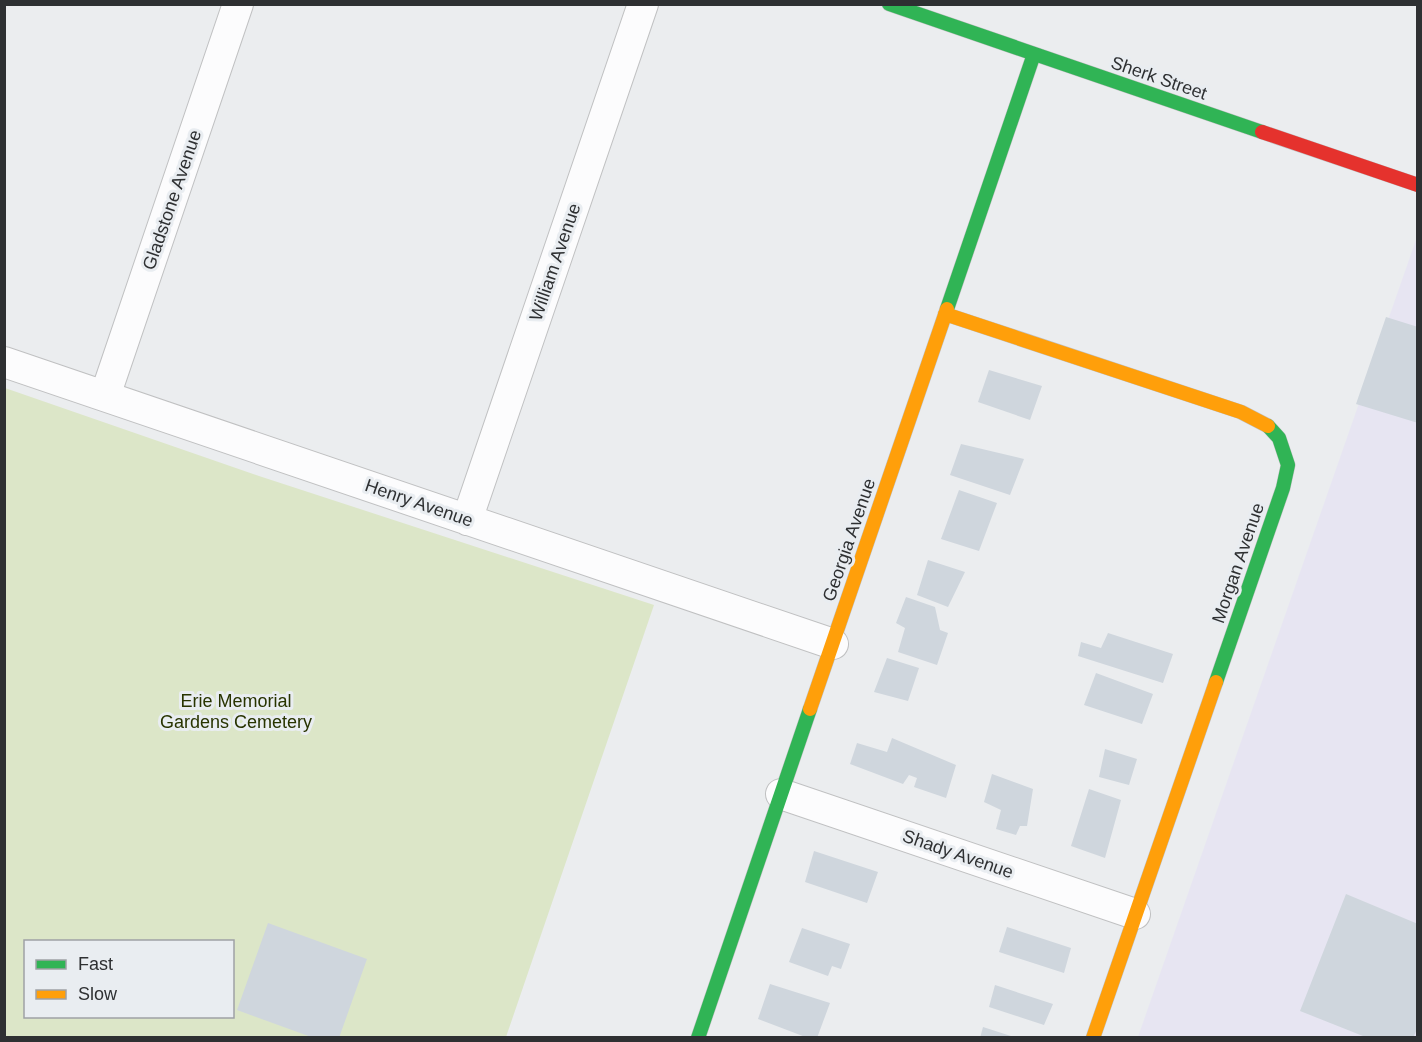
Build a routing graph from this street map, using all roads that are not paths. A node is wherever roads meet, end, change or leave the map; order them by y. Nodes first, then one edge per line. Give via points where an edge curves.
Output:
1 (238, 4) edge
2 (643, 4) edge
3 (889, 4) edge
4 (1034, 54) junction
5 (1418, 185) edge
6 (945, 314) junction
7 (4, 362) edge
8 (105, 396) junction
9 (467, 520) junction
10 (833, 644) junction
11 (781, 794) junction
12 (1135, 914) junction
13 (698, 1038) edge
14 (1093, 1038) edge

1 - 8 street, Gladstone Avenue
2 - 9 street, William Avenue
3 - 4 street, Sherk Street
4 - 5 street, Sherk Street
4 - 6 street, Georgia Avenue
6 - 10 street, Georgia Avenue
6 - 12 street, Morgan Avenue via 1241,412 1266,424 1280,438 1288,465 1283,488
7 - 8 street, Henry Avenue
8 - 9 street, Henry Avenue
9 - 10 street, Henry Avenue
10 - 11 street, Georgia Avenue
11 - 12 street, Shady Avenue
11 - 13 street, Georgia Avenue
12 - 14 street, Morgan Avenue

